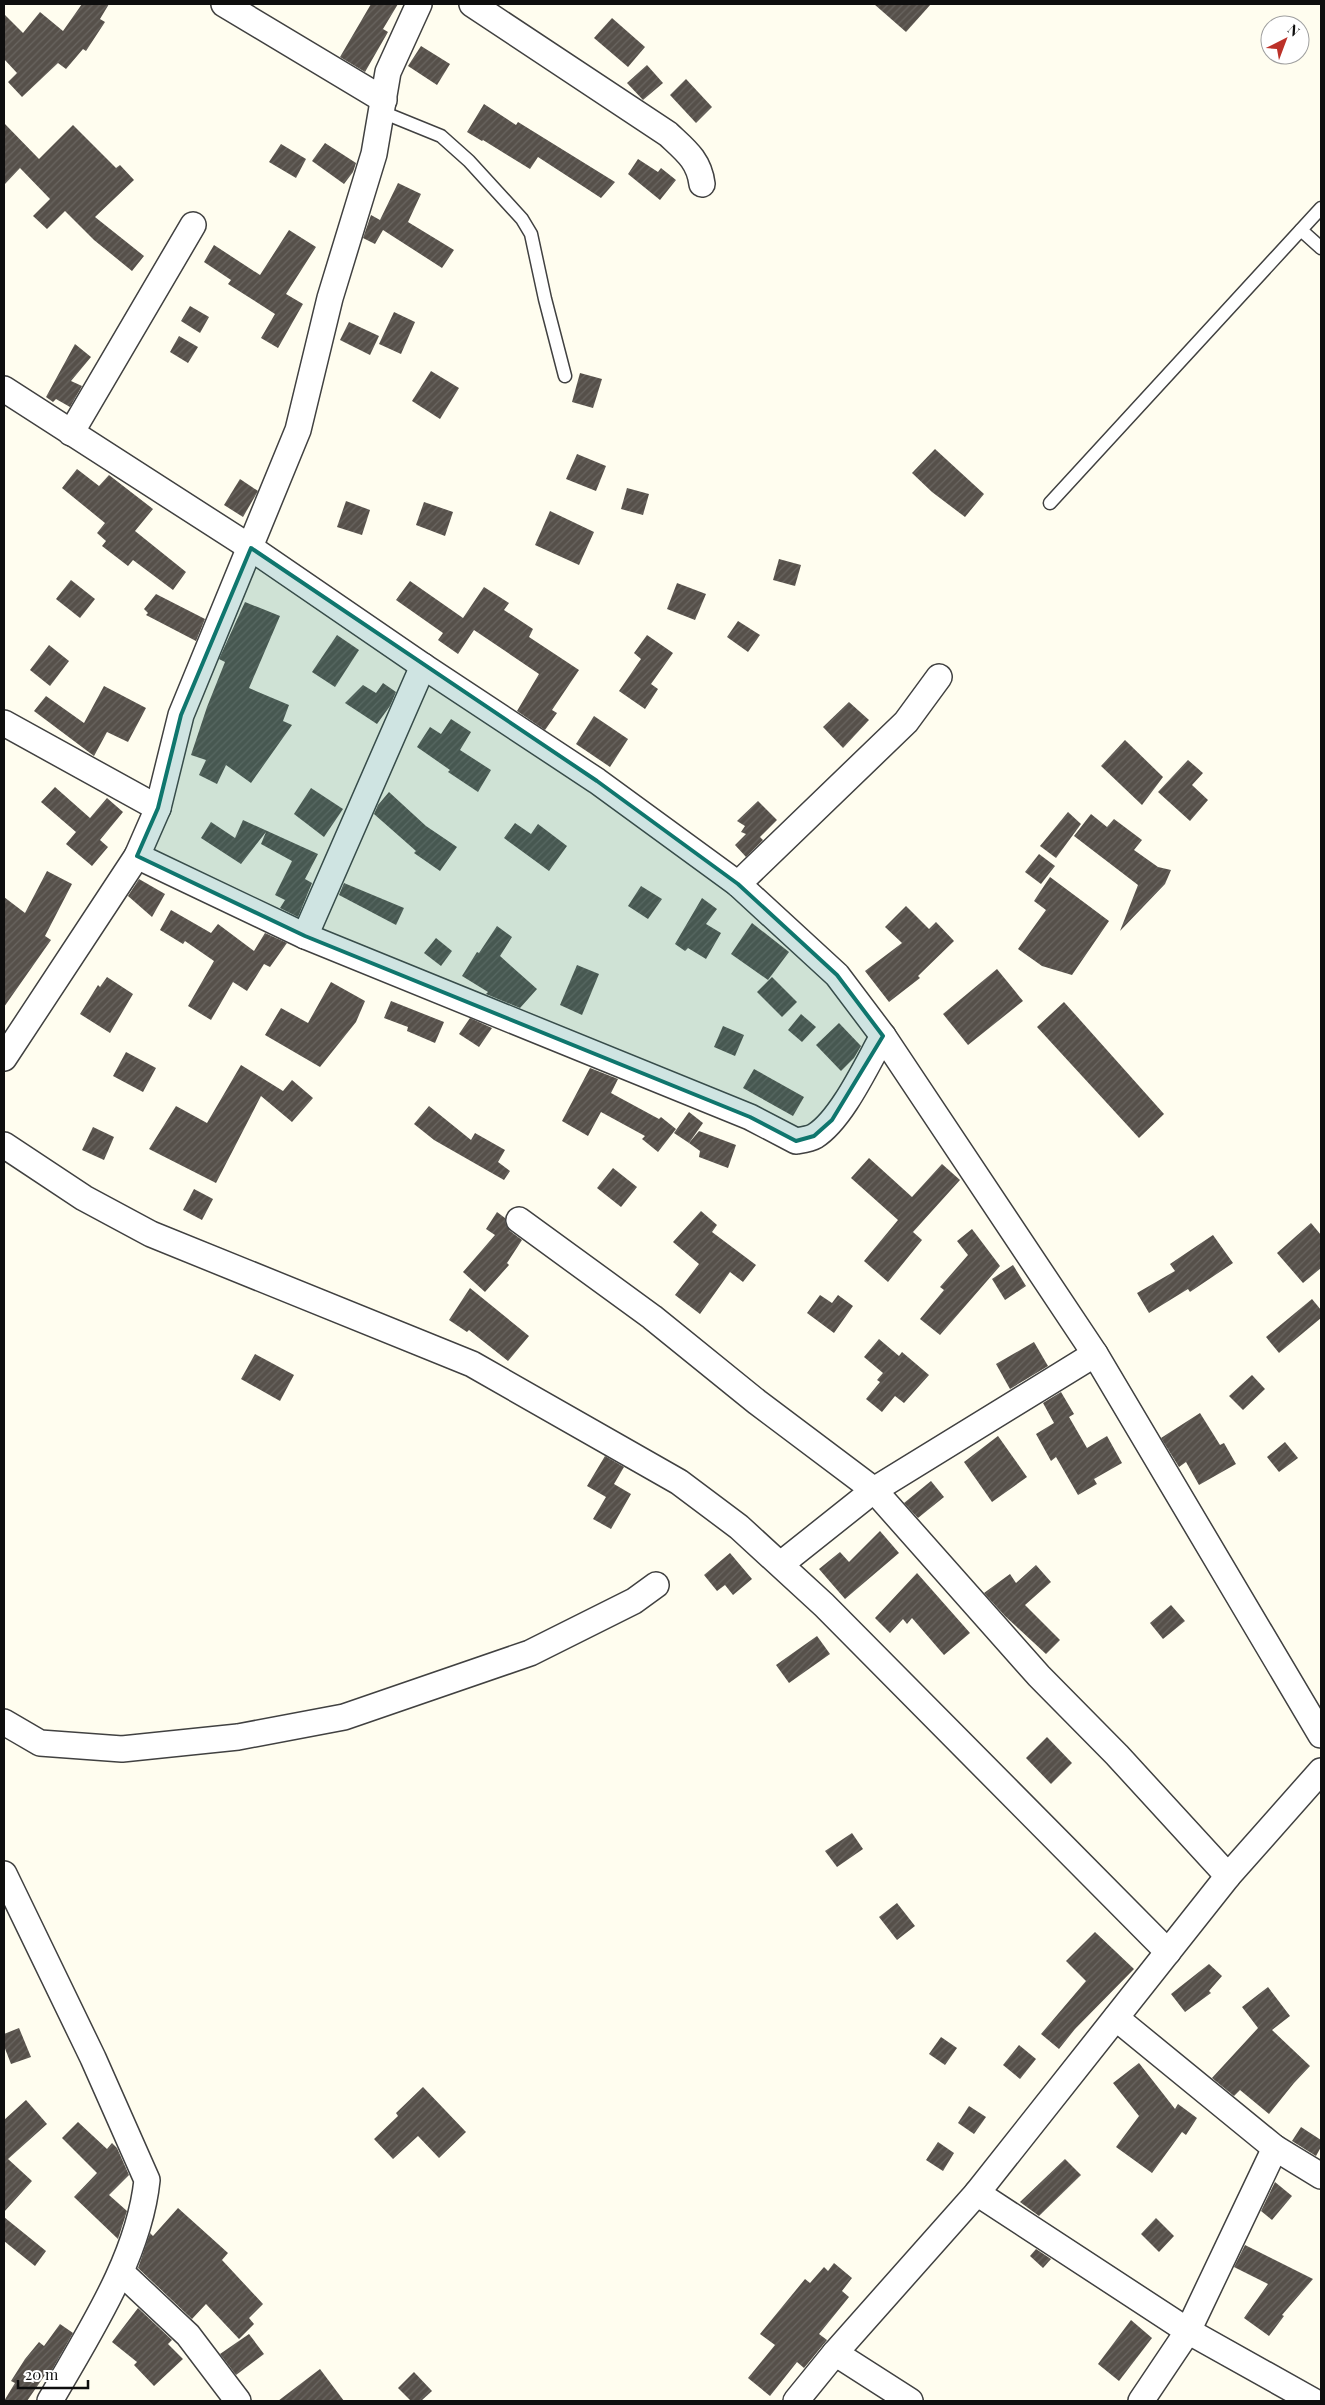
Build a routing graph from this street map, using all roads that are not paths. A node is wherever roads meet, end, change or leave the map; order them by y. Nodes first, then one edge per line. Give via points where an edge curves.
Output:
1 (224, 4) edge
2 (418, 4) edge
3 (472, 4) edge
4 (383, 106) junction
5 (702, 184) dead end
6 (1321, 208) edge
7 (193, 225) dead end
8 (1301, 230) junction
9 (1321, 248) edge
10 (565, 376) dead end
11 (4, 389) edge
12 (71, 434) junction
13 (1050, 503) dead end
14 (251, 548) junction
15 (423, 666) junction
16 (939, 676) dead end
17 (4, 723) edge
18 (158, 808) junction
19 (137, 856) junction
20 (738, 884) junction
21 (305, 936) junction
22 (883, 1036) junction
23 (4, 1058) edge
24 (4, 1146) edge
25 (520, 1220) dead end
26 (1095, 1354) junction
27 (874, 1490) junction
28 (781, 1564) junction
29 (656, 1584) dead end
30 (4, 1722) edge
31 (1321, 1735) edge
32 (1321, 1771) edge
33 (4, 1874) edge
34 (1228, 1876) junction
35 (1168, 1952) junction
36 (1116, 2018) junction
37 (1274, 2148) junction
38 (1321, 2176) edge
39 (977, 2193) junction
40 (122, 2273) junction
41 (1188, 2331) junction
42 (834, 2354) junction
43 (233, 2399) edge
44 (50, 2401) edge
45 (796, 2401) edge
46 (910, 2401) edge
47 (1142, 2401) edge
48 (1313, 2401) edge

1 - 4 street
2 - 4 street via 388,72
3 - 5 street via 668,134 694,158
4 - 10 lane via 441,136 469,161 522,219 531,234
4 - 14 street via 374,154 313,363 298,430
6 - 8 lane
7 - 12 street
8 - 9 lane
8 - 13 lane
11 - 12 street
12 - 14 street
14 - 15 street
14 - 18 street via 181,715
15 - 20 street via 598,781
15 - 21 street
16 - 20 street via 906,722
17 - 18 street
18 - 19 street
19 - 21 street
19 - 23 street
20 - 22 street via 837,975
21 - 22 street via 750,1117 796,1141 814,1136 832,1120 850,1096
22 - 26 street
24 - 28 street via 84,1198 151,1234 472,1364 679,1482 739,1527
25 - 27 street via 652,1317 757,1402
26 - 27 street
26 - 31 street
27 - 28 street
27 - 34 street via 1039,1676 1118,1755
28 - 35 street
29 - 30 street via 634,1601 530,1653 344,1717 238,1737 122,1749 40,1743
32 - 34 street
33 - 40 street via 93,2058 147,2180 146,2195
34 - 35 street
35 - 36 street
36 - 37 street
36 - 39 street
37 - 38 street
37 - 41 street
39 - 41 street
39 - 42 street
40 - 43 street via 188,2335
40 - 44 street
41 - 47 street
41 - 48 street
42 - 45 street
42 - 46 street

